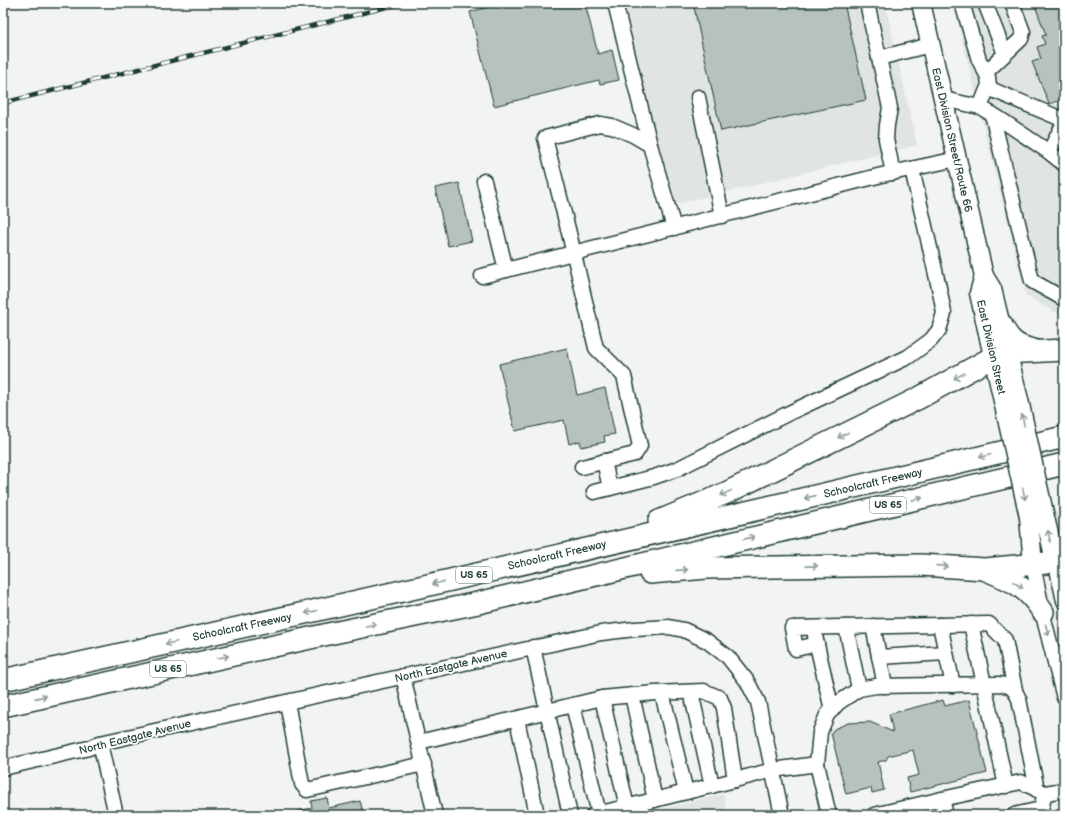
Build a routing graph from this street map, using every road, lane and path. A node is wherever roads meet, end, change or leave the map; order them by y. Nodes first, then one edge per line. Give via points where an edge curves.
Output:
1 (615, 3) edge
2 (867, 3) edge
3 (921, 3) edge
4 (962, 3) edge
5 (985, 3) edge
6 (1012, 3) edge
7 (930, 45) junction
8 (1005, 54) junction
9 (879, 58) junction
10 (986, 72) junction
11 (988, 88) junction
12 (698, 97) dead end
13 (943, 99) junction
14 (980, 107) junction
15 (992, 114) junction
16 (1064, 120) edge
17 (1064, 123) edge
18 (650, 145) junction
19 (1049, 152) junction
20 (957, 159) junction
21 (1064, 164) edge
22 (912, 169) junction
23 (893, 173) junction
24 (484, 181) dead end
25 (722, 216) junction
26 (674, 228) junction
27 (574, 253) junction
28 (506, 270) junction
29 (482, 276) dead end
30 (984, 276) junction
31 (1064, 298) edge
32 (1001, 324) junction
33 (1054, 351) edge
34 (1001, 355) junction
35 (1064, 437) edge
36 (604, 462) junction
37 (1064, 464) edge
38 (582, 467) dead end
39 (610, 488) junction
40 (594, 492) dead end
41 (1036, 515) junction
42 (1059, 557) edge
43 (1033, 565) junction
44 (985, 569) junction
45 (470, 576) junction
46 (1064, 602) edge
47 (478, 603) junction
48 (1043, 612) junction
49 (971, 624) junction
50 (940, 625) junction
51 (874, 626) junction
52 (813, 627) junction
53 (846, 627) junction
54 (817, 644) junction
55 (533, 648) junction
56 (946, 653) junction
57 (879, 657) junction
58 (403, 676) junction
59 (3, 680) edge
60 (984, 684) junction
61 (953, 685) junction
62 (885, 686) junction
63 (859, 689) junction
64 (1015, 690) junction
65 (691, 692) junction
66 (662, 693) junction
67 (632, 695) junction
68 (602, 698) junction
69 (1064, 698) edge
70 (287, 702) junction
71 (574, 705) junction
72 (3, 706) edge
73 (832, 710) junction
74 (547, 711) junction
75 (517, 719) junction
76 (419, 742) junction
77 (100, 743) junction
78 (424, 764) junction
79 (817, 764) junction
80 (3, 768) edge
81 (773, 770) junction
82 (735, 780) junction
83 (712, 786) junction
84 (1006, 786) junction
85 (1064, 790) edge
86 (1041, 791) junction
87 (686, 792) junction
88 (942, 799) junction
89 (655, 800) junction
90 (627, 807) junction
91 (596, 814) edge
92 (116, 815) edge
93 (435, 815) edge
94 (537, 815) edge
95 (570, 815) edge
96 (782, 815) edge
97 (829, 815) edge
98 (874, 815) edge
99 (946, 815) edge
100 (1014, 815) edge

1 - 18 street
2 - 9 street
3 - 7 main road, East Division Street/Route 66
4 - 10 street via 979,60
5 - 8 street
6 - 8 street via 1023,32 1021,39
7 - 9 street
7 - 13 main road, East Division Street/Route 66
8 - 10 street
9 - 23 street via 890,108 886,139
10 - 11 street
11 - 14 street
11 - 16 street
12 - 25 street
13 - 14 street
13 - 20 main road, East Division Street/Route 66
14 - 15 street
15 - 19 street
15 - 31 street via 1032,281
17 - 19 street
18 - 26 street
18 - 27 street via 612,126 600,124 545,138
19 - 21 street
20 - 22 street
20 - 30 main road, East Division Street/Route 66
22 - 23 street
22 - 39 street via 944,313 940,330 931,340 908,357 676,469
23 - 25 street
24 - 28 street
25 - 26 street
26 - 27 street
27 - 28 street
27 - 36 street via 596,348 624,376 640,446 635,454
28 - 29 street
30 - 32 main road, East Division Street via 992,289
30 - 34 main road, East Division Street via 979,293
32 - 33 highway via 1007,335 1018,345 1026,349
32 - 34 main road, East Division Street
33 - 34 highway
34 - 41 main road, East Division Street, bridge
34 -> 45 highway via 704,504 640,527
35 -> 45 highway, Schoolcraft Freeway / US 65
36 - 38 street
36 - 39 street
47 -> 37 highway, US 65
39 - 40 street
42 -> 41 main road
41 - 43 main road
42 - 43 highway
42 - 46 street
43 - 44 highway
43 - 48 street
47 -> 44 highway via 676,570 921,564
44 -> 48 highway via 1019,585 1034,598
45 -> 59 highway, Schoolcraft Freeway / US 65
72 -> 47 highway, US 65
48 -> 69 street
49 - 50 street
49 - 60 street
49 - 64 street via 989,624 1005,640
50 - 51 street
50 - 56 street
51 - 53 street
51 - 57 street
52 - 53 street
52 - 54 street
52 - 54 street via 792,628 796,649
53 - 63 street
54 - 73 street
55 - 58 street, North Eastgate Avenue
55 - 74 street
55 - 81 street, North Eastgate Avenue via 607,632 652,627 684,630 707,640 728,657 747,680 758,702
56 - 57 street
56 - 61 street
57 - 62 street
58 - 70 street, North Eastgate Avenue
58 - 76 street
60 - 61 street
60 - 64 street via 1008,685
60 - 84 street
61 - 62 street
62 - 63 street
63 - 73 street
64 - 86 street
65 - 66 street
65 - 82 street via 704,691 720,698 724,708
65 - 83 street
66 - 67 street
66 - 87 street
67 - 68 street
67 - 89 street
68 - 71 street
68 - 90 street
70 - 77 street, North Eastgate Avenue
70 - 78 street via 302,784 307,790
71 - 74 street
71 - 91 street
73 - 79 street via 820,732
74 - 75 street
74 - 95 street
75 - 76 street
75 - 94 street
76 - 78 street
77 - 80 street, North Eastgate Avenue via 89,748
77 - 92 street
78 - 93 street
79 - 81 street
79 - 97 street
81 - 82 street
81 - 96 street, North Eastgate Avenue
82 - 83 street
83 - 87 street
84 - 86 street via 1021,782
84 - 88 street
85 - 86 street
86 - 100 street via 1041,809
87 - 89 street
88 - 98 street
88 - 99 street
89 - 90 street
90 - 91 street

